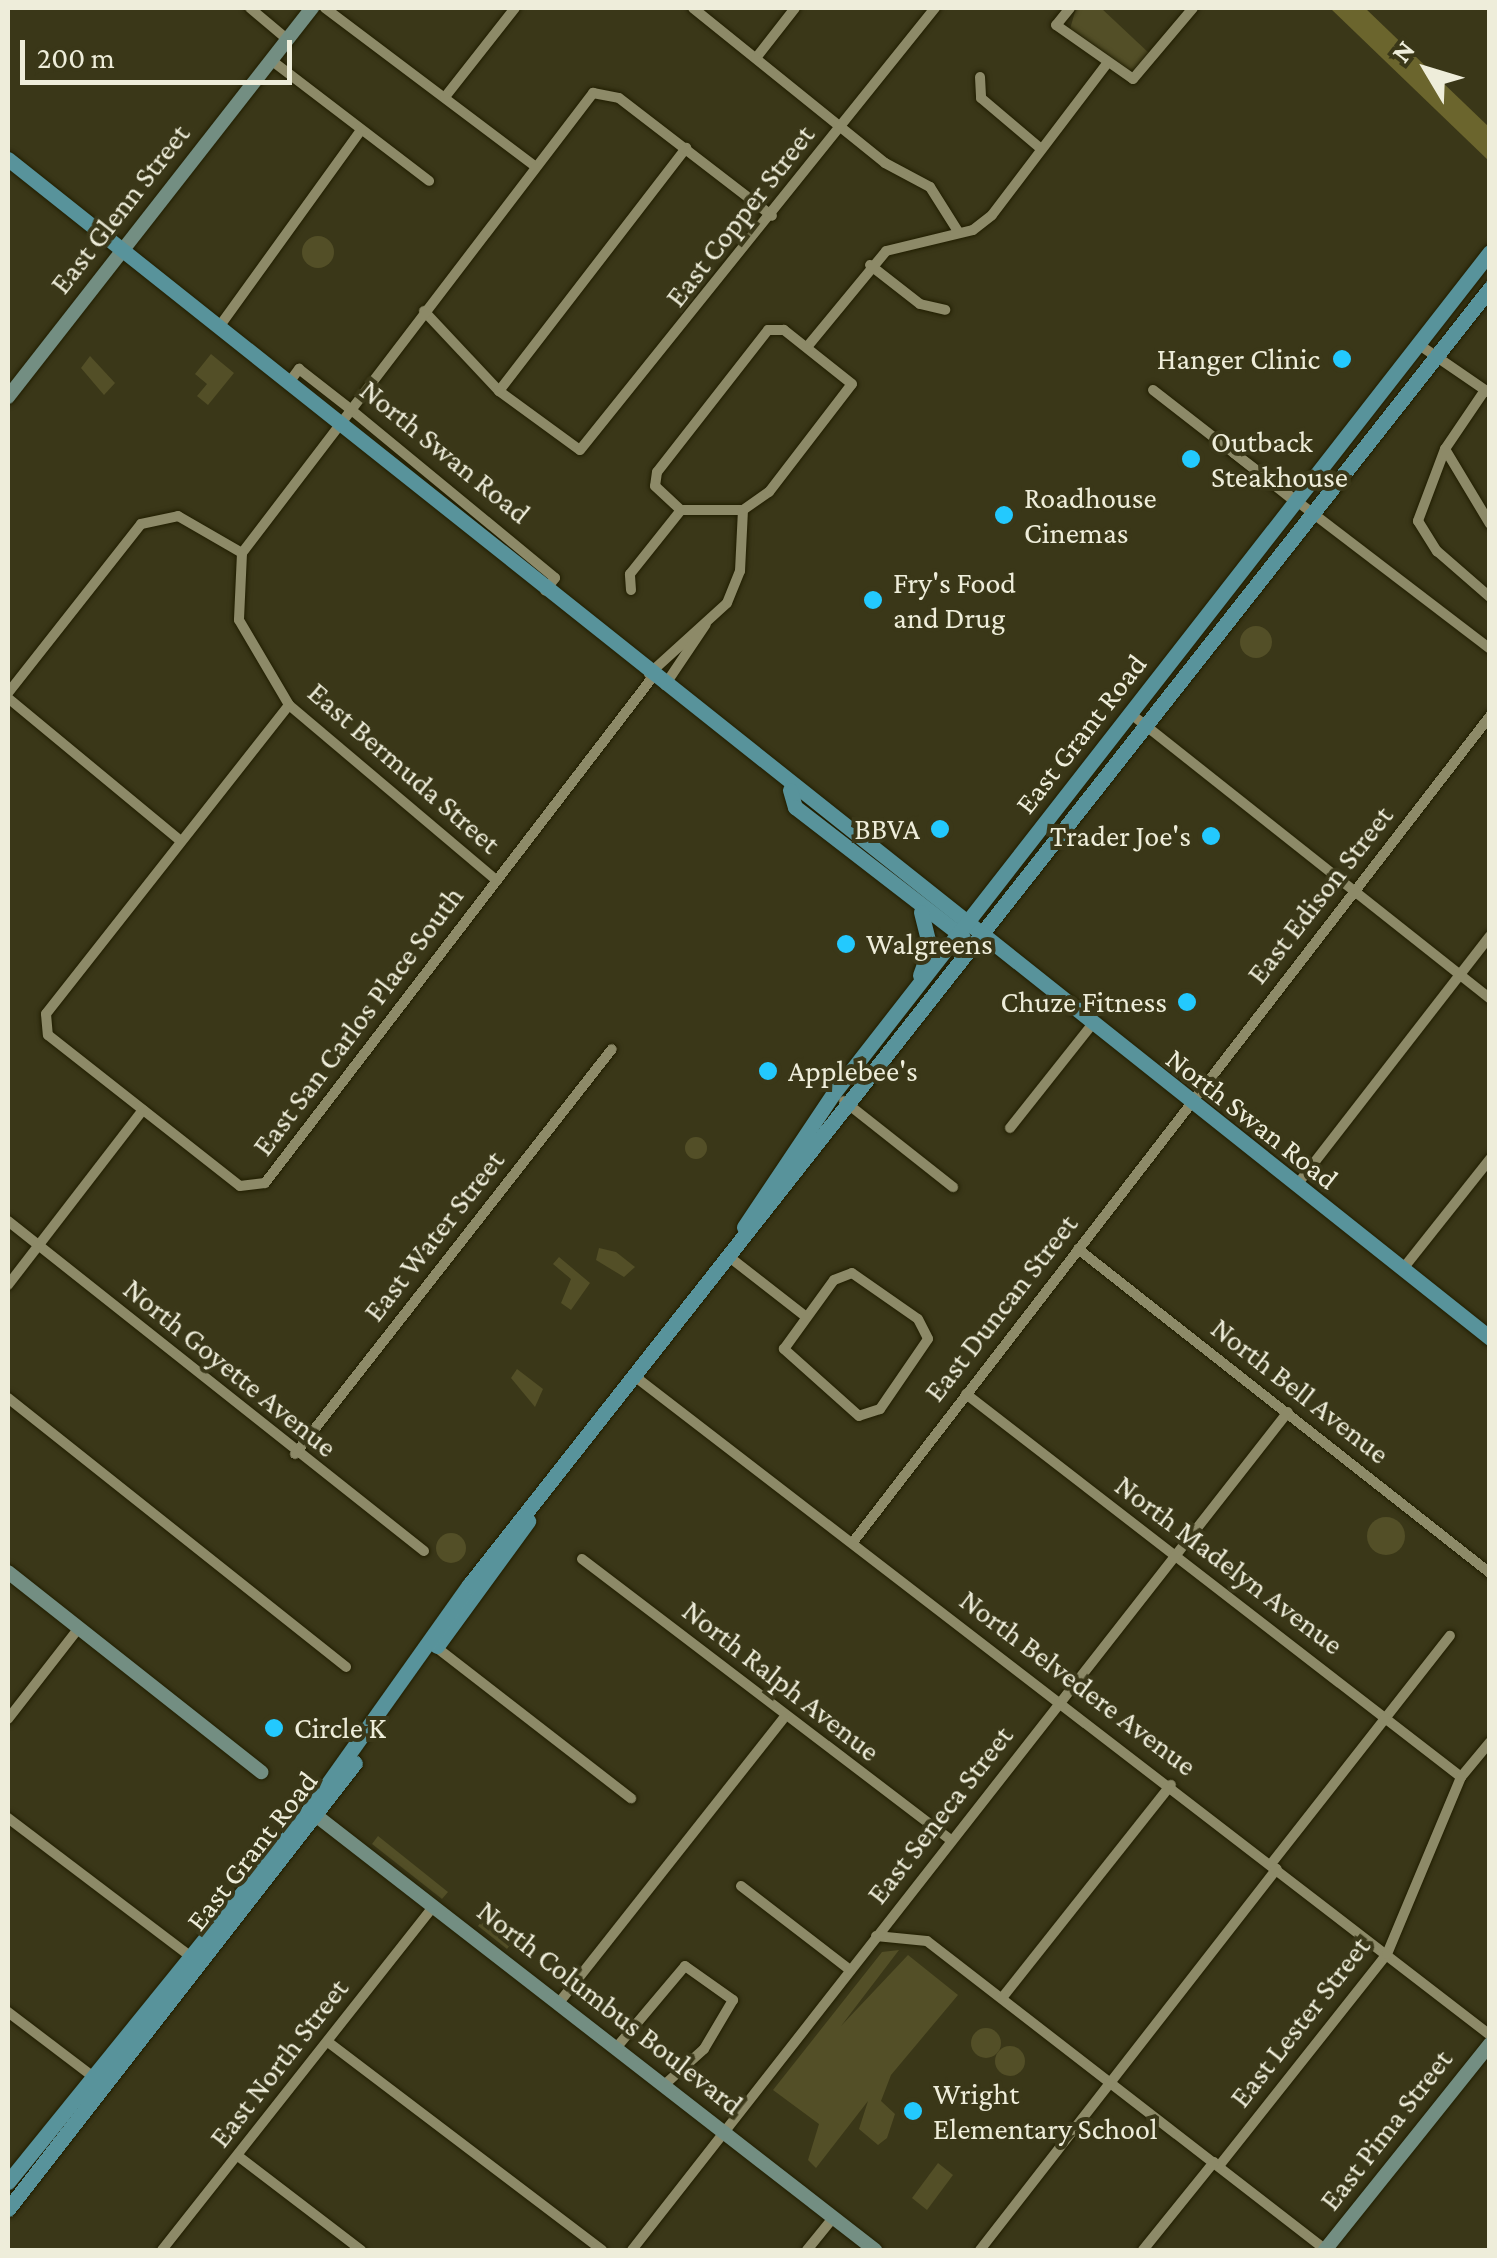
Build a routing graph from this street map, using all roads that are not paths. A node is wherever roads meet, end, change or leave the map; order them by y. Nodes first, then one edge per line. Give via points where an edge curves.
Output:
1 (250, 8) edge
2 (312, 8) edge
3 (325, 8) edge
4 (514, 8) edge
5 (693, 8) edge
6 (795, 8) edge
7 (934, 8) edge
8 (1070, 8) edge
9 (1193, 8) edge
10 (287, 39) junction
11 (756, 58) junction
12 (271, 60) junction
13 (1106, 65) junction
14 (980, 77) dead end
15 (446, 97) junction
16 (842, 128) junction
17 (361, 130) junction
18 (686, 148) junction
19 (1040, 148) junction
20 (8, 159) edge
21 (536, 167) junction
22 (429, 181) dead end
23 (772, 216) junction
24 (959, 233) junction
25 (124, 249) junction
26 (1490, 252) edge
27 (870, 264) junction
28 (1490, 288) edge
29 (945, 310) dead end
30 (424, 312) junction
31 (220, 327) junction
32 (1418, 344) junction
33 (807, 347) junction
34 (1436, 358) junction
35 (288, 384) junction
36 (1153, 390) dead end
37 (499, 391) junction
38 (1487, 391) edge
39 (8, 398) edge
40 (349, 408) junction
41 (336, 424) junction
42 (1446, 448) junction
43 (1297, 503) junction
44 (680, 510) junction
45 (743, 510) junction
46 (1314, 516) junction
47 (1490, 524) edge
48 (242, 553) junction
49 (631, 590) dead end
50 (544, 592) junction
51 (1490, 597) edge
52 (706, 624) junction
53 (1490, 649) edge
54 (654, 680) junction
55 (8, 696) edge
56 (289, 705) junction
57 (1132, 714) junction
58 (1490, 716) edge
59 (1148, 727) junction
60 (790, 790) junction
61 (180, 841) junction
62 (497, 880) junction
63 (1354, 891) junction
64 (916, 904) junction
65 (970, 920) junction
66 (958, 936) junction
67 (1490, 936) edge
68 (982, 941) junction
69 (1459, 976) junction
70 (911, 996) junction
71 (1490, 998) edge
72 (1090, 1027) junction
73 (612, 1049) dead end
74 (833, 1094) junction
75 (1190, 1106) junction
76 (852, 1107) junction
77 (143, 1110) junction
78 (1010, 1128) dead end
79 (1490, 1159) edge
80 (953, 1187) dead end
81 (1296, 1187) junction
82 (8, 1221) edge
83 (38, 1246) junction
84 (1078, 1250) junction
85 (728, 1256) junction
86 (1402, 1271) junction
87 (8, 1286) edge
88 (805, 1316) junction
89 (1490, 1338) edge
90 (634, 1376) junction
91 (966, 1394) junction
92 (8, 1398) edge
93 (1288, 1412) junction
94 (295, 1454) junction
95 (528, 1521) junction
96 (854, 1542) junction
97 (424, 1551) dead end
98 (1174, 1555) junction
99 (582, 1559) dead end
100 (8, 1572) edge
101 (1490, 1573) edge
102 (78, 1629) junction
103 (1450, 1636) dead end
104 (436, 1647) junction
105 (346, 1667) dead end
106 (1062, 1702) junction
107 (1386, 1717) junction
108 (8, 1719) edge
109 (783, 1719) junction
110 (1490, 1742) edge
111 (261, 1772) dead end
112 (1461, 1777) junction
113 (1170, 1785) junction
114 (631, 1798) dead end
115 (314, 1814) junction
116 (8, 1818) edge
117 (952, 1840) junction
118 (1274, 1867) junction
119 (741, 1886) dead end
120 (434, 1906) junction
121 (876, 1936) junction
122 (186, 1953) junction
123 (1387, 1954) junction
124 (850, 1970) junction
125 (1002, 1998) junction
126 (558, 2004) junction
127 (8, 2012) edge
128 (1490, 2035) edge
129 (328, 2042) junction
130 (1490, 2044) edge
131 (616, 2048) junction
132 (91, 2075) junction
133 (1112, 2083) junction
134 (663, 2086) junction
135 (724, 2132) junction
136 (238, 2156) junction
137 (1217, 2164) junction
138 (8, 2182) edge
139 (8, 2209) edge
140 (833, 2218) junction
141 (162, 2250) edge
142 (361, 2250) edge
143 (602, 2250) edge
144 (632, 2250) edge
145 (807, 2250) edge
146 (876, 2250) edge
147 (980, 2250) edge
148 (1144, 2250) edge
149 (1325, 2250) edge

1 - 10 street
2 - 10 street, East Glenn Street
3 - 15 street
4 - 15 street
5 - 11 street
6 - 11 street
7 - 16 street, East Copper Street
8 - 13 street via 1056,25
9 - 13 street via 1140,76
10 - 12 street, East Glenn Street
11 - 16 street
12 - 17 street
12 - 25 street, East Glenn Street
13 - 19 street
14 - 19 street via 981,98
15 - 21 street
16 - 23 street, East Copper Street
16 - 24 street via 930,187
17 - 22 street
17 - 31 street
18 - 21 street via 599,88
18 - 23 street
18 - 37 street
19 - 24 street via 992,215
20 - 25 main road, North Swan Road
21 - 30 street
23 - 37 street, East Copper Street via 580,455
24 - 27 street via 886,250
25 - 31 main road, North Swan Road
25 - 39 street, East Glenn Street
26 - 32 main road, East Grant Road
27 - 29 street via 920,304
27 - 33 street
28 - 34 main road, East Grant Road
30 - 37 street
30 - 40 street
31 - 35 main road, North Swan Road
32 - 34 street
32 - 43 main road, East Grant Road
33 - 44 street via 768,330 670,454 654,482
33 - 45 street via 852,384 769,492
34 - 38 street
34 - 46 main road, East Grant Road
35 - 40 street, North Swan Road via 300,370
35 - 41 main road, North Swan Road
36 - 43 street
38 - 42 street
40 - 41 street
40 - 50 street, North Swan Road via 555,578
41 - 48 street
41 - 50 main road, North Swan Road
42 - 47 street
42 - 51 street via 1418,521 1437,552
43 - 46 street
43 - 57 main road, East Grant Road
44 - 45 street
44 - 49 street via 630,574
45 - 52 street via 736,586
46 - 53 street
46 - 59 main road, East Grant Road
48 - 55 street via 178,516 141,524
48 - 56 street, East Bermuda Street via 240,620
50 - 54 main road, North Swan Road
52 - 54 street
52 - 54 street
54 - 60 main road, North Swan Road
54 - 62 street, East San Carlos Place South
55 - 61 street
56 - 61 street
56 - 62 street, East Bermuda Street
57 - 59 street
57 - 65 main road, East Grant Road
58 - 63 street, East Edison Street
59 - 63 street
59 - 68 main road, East Grant Road
60 - 64 main road, North Swan Road via 794,807
60 - 65 main road, North Swan Road via 803,790
61 - 77 street via 46,1014 48,1035
62 - 77 street, East San Carlos Place South via 265,1183 240,1186
63 - 69 street
63 - 75 street, East Edison Street
64 - 66 main road, North Swan Road
64 - 70 main road via 930,948
65 - 66 main road, East Grant Road
65 - 68 main road, North Swan Road
66 - 68 main road, North Swan Road
66 - 70 main road, East Grant Road
67 - 69 street
68 - 72 main road, North Swan Road
68 - 76 main road, East Grant Road
69 - 71 street
69 - 81 street
70 - 74 main road, East Grant Road
72 - 75 main road, North Swan Road
72 - 78 street
73 - 94 street, East Water Street
74 - 76 street
74 - 85 main road, East Grant Road
75 - 81 main road, North Swan Road
75 - 84 street, East Duncan Street
76 - 80 street
76 - 85 main road, East Grant Road
77 - 83 street
79 - 86 street
81 - 86 main road, North Swan Road
82 - 83 street, North Goyette Avenue
83 - 87 street
83 - 94 street, North Goyette Avenue
84 - 91 street, East Duncan Street
84 - 93 street, North Bell Avenue
85 - 88 street
85 - 90 main road, East Grant Road
86 - 89 main road, North Swan Road
88 - 88 street via 852,1273 918,1318 928,1339 880,1408 859,1416 786,1356 786,1338
90 - 95 main road, East Grant Road
90 - 96 street, North Belvedere Avenue
91 - 96 street, East Duncan Street
91 - 98 street, North Madelyn Avenue
92 - 105 street
93 - 98 street, East Seneca Street
93 - 101 street, North Bell Avenue
94 - 97 street, North Goyette Avenue
95 - 104 main road, East Grant Road
95 - 115 main road, East Grant Road via 469,1585
96 - 106 street, North Belvedere Avenue
98 - 106 street, East Seneca Street
98 - 107 street, North Madelyn Avenue
99 - 109 street, North Ralph Avenue
100 - 102 street
102 - 108 street
102 - 111 street
103 - 107 street
104 - 114 street
104 - 115 main road, East Grant Road
106 - 113 street, North Belvedere Avenue
106 - 117 street, East Seneca Street
107 - 112 street, North Madelyn Avenue
107 - 118 street
109 - 117 street, North Ralph Avenue
109 - 126 street
110 - 112 street, East Lester Street
112 - 123 street, East Lester Street
113 - 118 street, North Belvedere Avenue
113 - 125 street
115 - 120 street, North Columbus Boulevard
115 - 122 main road, East Grant Road
115 - 139 main road, East Grant Road
116 - 122 street
117 - 121 street, East Seneca Street
118 - 123 street, North Belvedere Avenue
118 - 133 street
119 - 124 street
120 - 126 street, North Columbus Boulevard
120 - 129 street, East North Street
121 - 124 street, East Seneca Street
121 - 125 street via 927,1941
122 - 132 main road, East Grant Road
123 - 128 street, North Belvedere Avenue
123 - 137 street, East Lester Street
124 - 135 street, East Seneca Street
125 - 133 street
126 - 131 street, North Columbus Boulevard
127 - 132 street
129 - 136 street, East North Street
129 - 143 street
130 - 149 street, East Pima Street
131 - 134 street, North Columbus Boulevard
131 - 134 street via 685,1966 732,2000 704,2049
132 - 138 main road, East Grant Road
133 - 137 street
133 - 147 street
134 - 135 street, North Columbus Boulevard
135 - 140 street, North Columbus Boulevard
135 - 144 street, East Seneca Street
136 - 141 street, East North Street
136 - 142 street
137 - 148 street, East Lester Street
137 - 149 street
140 - 145 street
140 - 146 street, North Columbus Boulevard

